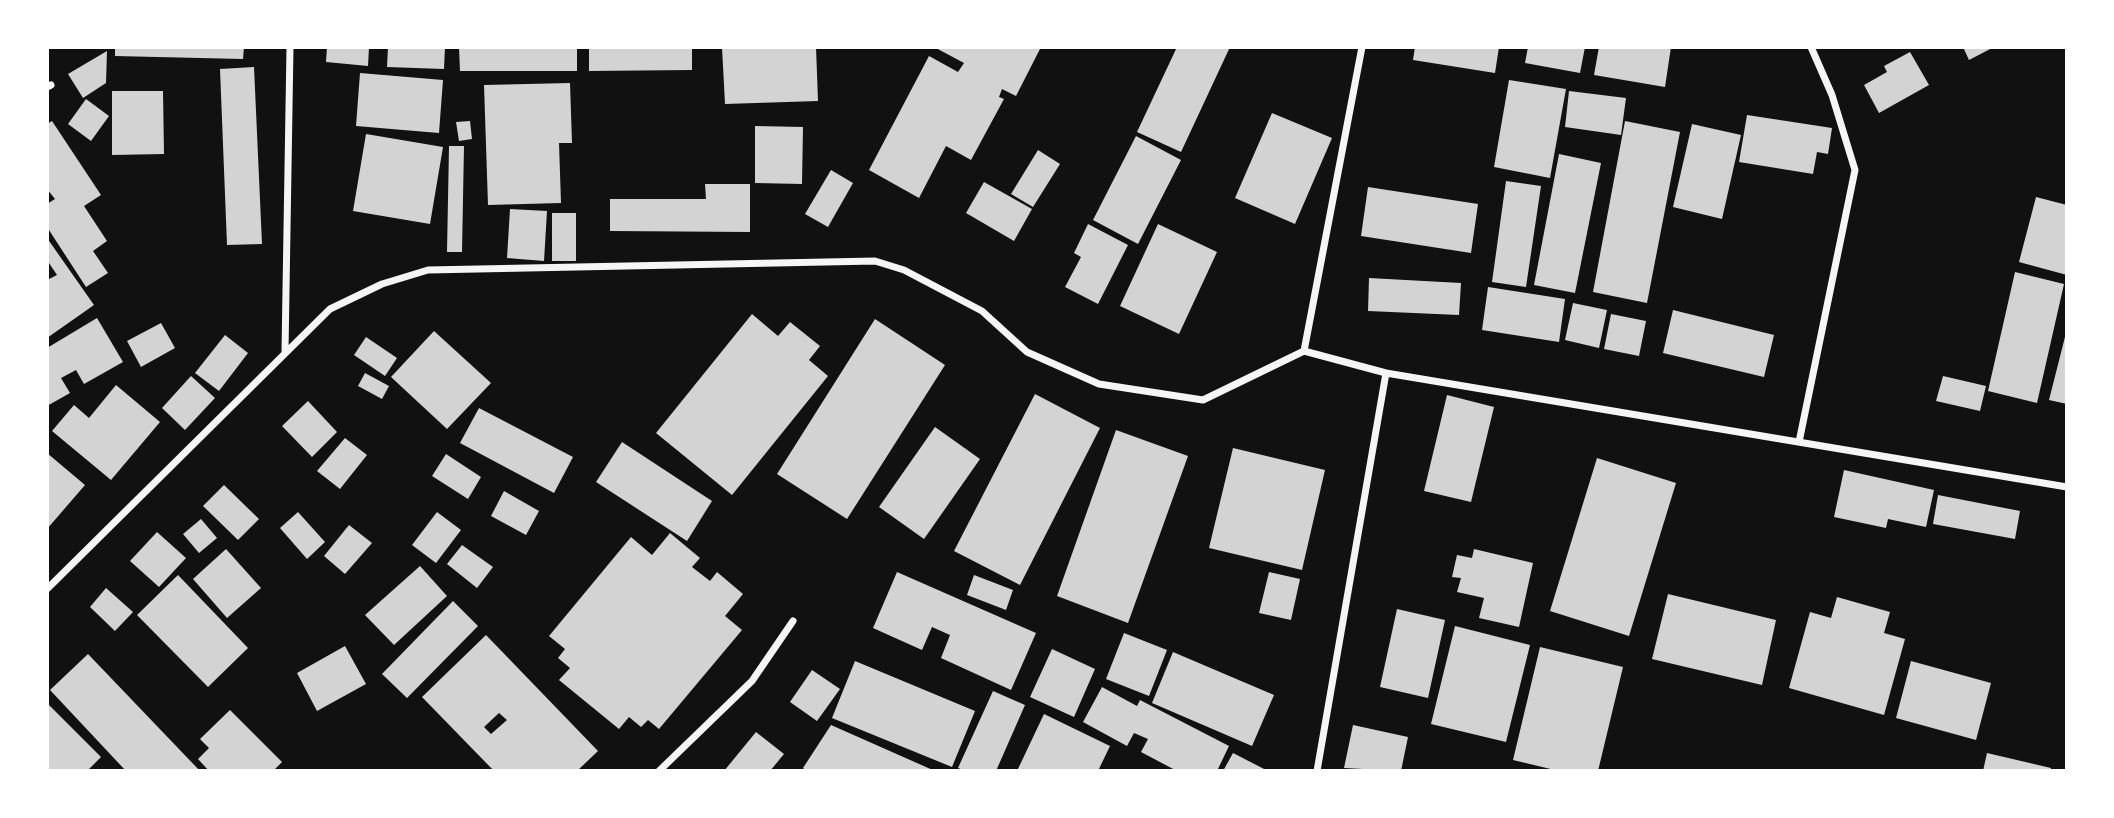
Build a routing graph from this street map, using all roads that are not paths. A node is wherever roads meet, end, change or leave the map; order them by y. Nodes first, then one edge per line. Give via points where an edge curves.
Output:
1 (290, 47) edge
2 (1362, 47) edge
3 (1811, 47) edge
4 (285, 351) junction
5 (1304, 351) junction
6 (1386, 373) junction
7 (1799, 442) junction
8 (2067, 486) edge
9 (47, 589) edge
10 (793, 621) dead end
11 (659, 771) edge
12 (1317, 771) edge

1 - 4 street
2 - 5 street
3 - 7 street via 1832,95 1855,170
4 - 5 street via 330,309 382,284 428,270 875,261 904,270 982,312 1027,352 1099,384 1203,400
4 - 9 street
5 - 6 street
6 - 7 street
6 - 12 street
7 - 8 street
10 - 11 street via 751,681

